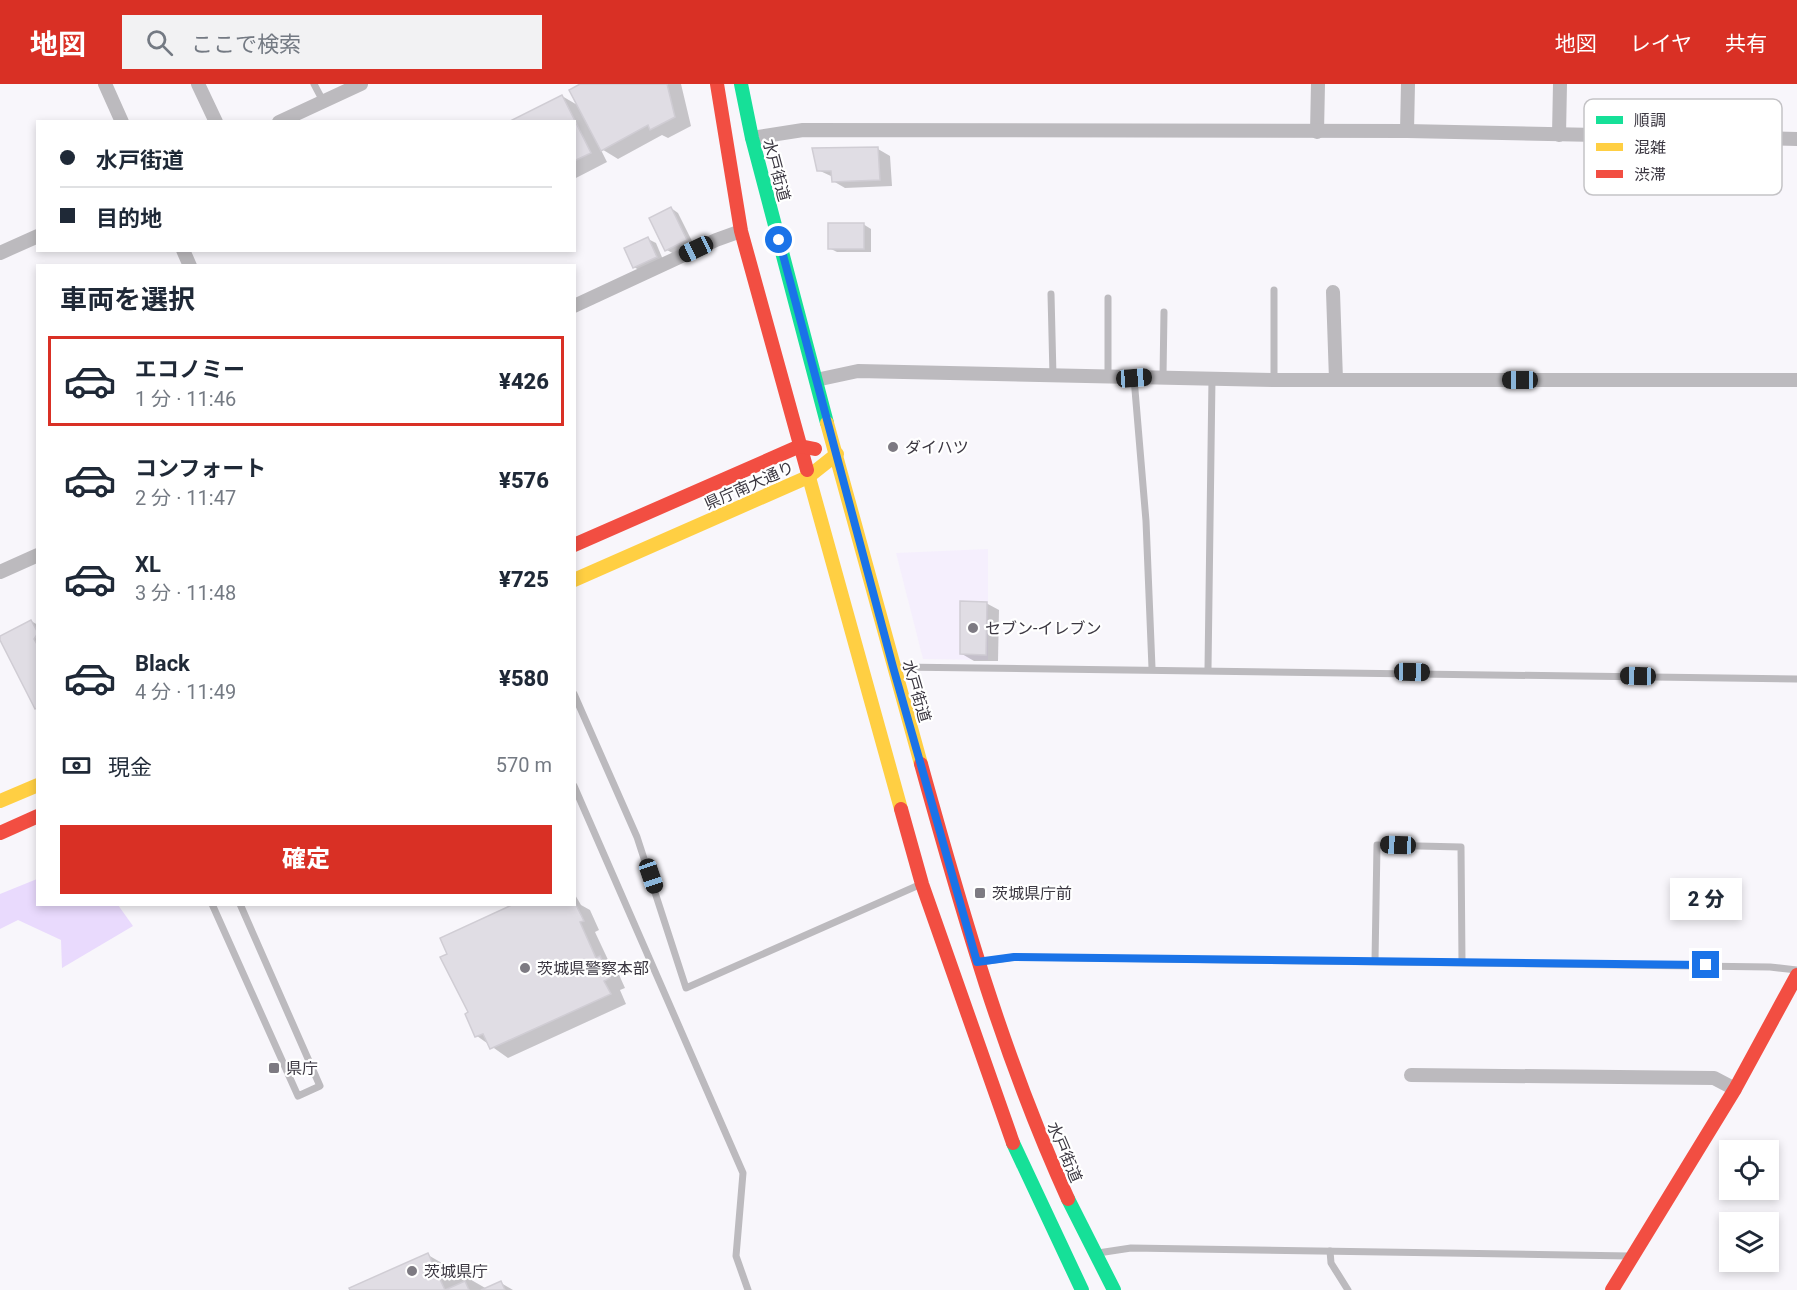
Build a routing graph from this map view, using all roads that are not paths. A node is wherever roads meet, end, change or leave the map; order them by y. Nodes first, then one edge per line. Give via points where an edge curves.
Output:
1 (105, 84) edge
2 (198, 84) edge
3 (314, 84) edge
4 (361, 84) edge
5 (717, 84) edge
6 (741, 84) edge
7 (1318, 84) edge
8 (1408, 84) edge
9 (1560, 84) edge
10 (323, 101) junction
11 (122, 120) edge
12 (215, 120) edge
13 (283, 120) edge
14 (1407, 131) junction
15 (1317, 132) junction
16 (1559, 135) junction
17 (1584, 135) edge
18 (752, 138) junction
19 (1782, 139) edge
20 (1797, 139) edge
21 (741, 231) junction
22 (36, 237) edge
23 (0, 253) edge
24 (1274, 291) dead end
25 (1334, 292) dead end
26 (1051, 294) dead end
27 (1108, 298) dead end
28 (576, 305) edge
29 (1164, 312) dead end
30 (1053, 376) junction
31 (1163, 376) junction
32 (1108, 377) junction
33 (1212, 377) junction
34 (1134, 378) junction
35 (816, 380) junction
36 (1274, 380) junction
37 (1336, 380) junction
38 (1797, 380) edge
39 (800, 446) junction
40 (837, 454) junction
41 (808, 477) junction
42 (576, 544) edge
43 (36, 556) edge
44 (0, 572) edge
45 (576, 579) edge
46 (893, 667) junction
47 (1152, 668) junction
48 (1208, 669) junction
49 (1797, 679) edge
50 (576, 699) edge
51 (36, 786) edge
52 (576, 791) edge
53 (0, 801) edge
54 (36, 817) edge
55 (0, 832) edge
56 (922, 884) junction
57 (213, 906) edge
58 (241, 906) edge
59 (968, 929) junction
60 (939, 936) junction
61 (1375, 961) junction
62 (977, 962) junction
63 (1462, 962) junction
64 (1797, 970) edge
65 (1797, 975) edge
66 (1411, 1076) dead end
67 (1735, 1089) junction
68 (1330, 1251) junction
69 (1093, 1253) junction
70 (1634, 1256) junction
71 (748, 1290) edge
72 (1082, 1290) edge
73 (1114, 1290) edge
74 (1348, 1290) edge
75 (1612, 1290) edge

1 - 11 street
2 - 12 street
3 - 10 lane
4 - 10 street
5 - 21 main road
6 - 18 main road, 水戸街道
7 - 15 street
8 - 14 street
9 - 16 street
10 - 13 street
14 - 15 street
14 - 16 street
15 - 18 street via 803,130
16 - 17 street
18 - 35 main road, 水戸街道
19 - 20 street
21 - 28 street
21 - 39 main road
22 - 23 street
24 - 36 lane
25 - 37 street
26 - 30 lane
27 - 32 lane
29 - 31 lane
30 - 32 street
30 - 35 street via 858,371
31 - 33 street
31 - 34 street
32 - 34 street
33 - 36 street
33 - 48 lane
34 - 47 lane via 1146,521
35 - 40 main road, 水戸街道
36 - 37 street
37 - 38 street
39 - 40 main road, 県庁南大通り
39 - 41 main road
39 - 42 main road, 県庁南大通り
40 - 41 main road, 県庁南大通り
40 - 46 main road, 水戸街道
41 - 45 main road, 県庁南大通り
41 - 56 main road
43 - 44 street
46 - 47 lane
46 - 59 main road, 水戸街道
47 - 48 lane
48 - 49 lane
50 - 56 lane via 637,837 686,988
51 - 53 main road
52 - 71 lane via 743,1173 736,1256
54 - 55 main road
56 - 60 main road
57 - 58 lane via 298,1096 320,1086
59 - 60 main road
59 - 62 main road, 水戸街道
60 - 72 main road via 1011,1138
61 - 62 lane via 1014,957
61 - 63 lane
61 - 63 lane via 1377,845 1461,847
62 - 69 main road, 水戸街道 via 1019,1084
63 - 64 lane via 1758,966
65 - 67 main road
66 - 67 street via 1714,1078
67 - 70 main road
68 - 69 lane via 1131,1248
68 - 70 lane
68 - 74 lane via 1331,1263
69 - 73 main road, 水戸街道
70 - 75 main road

